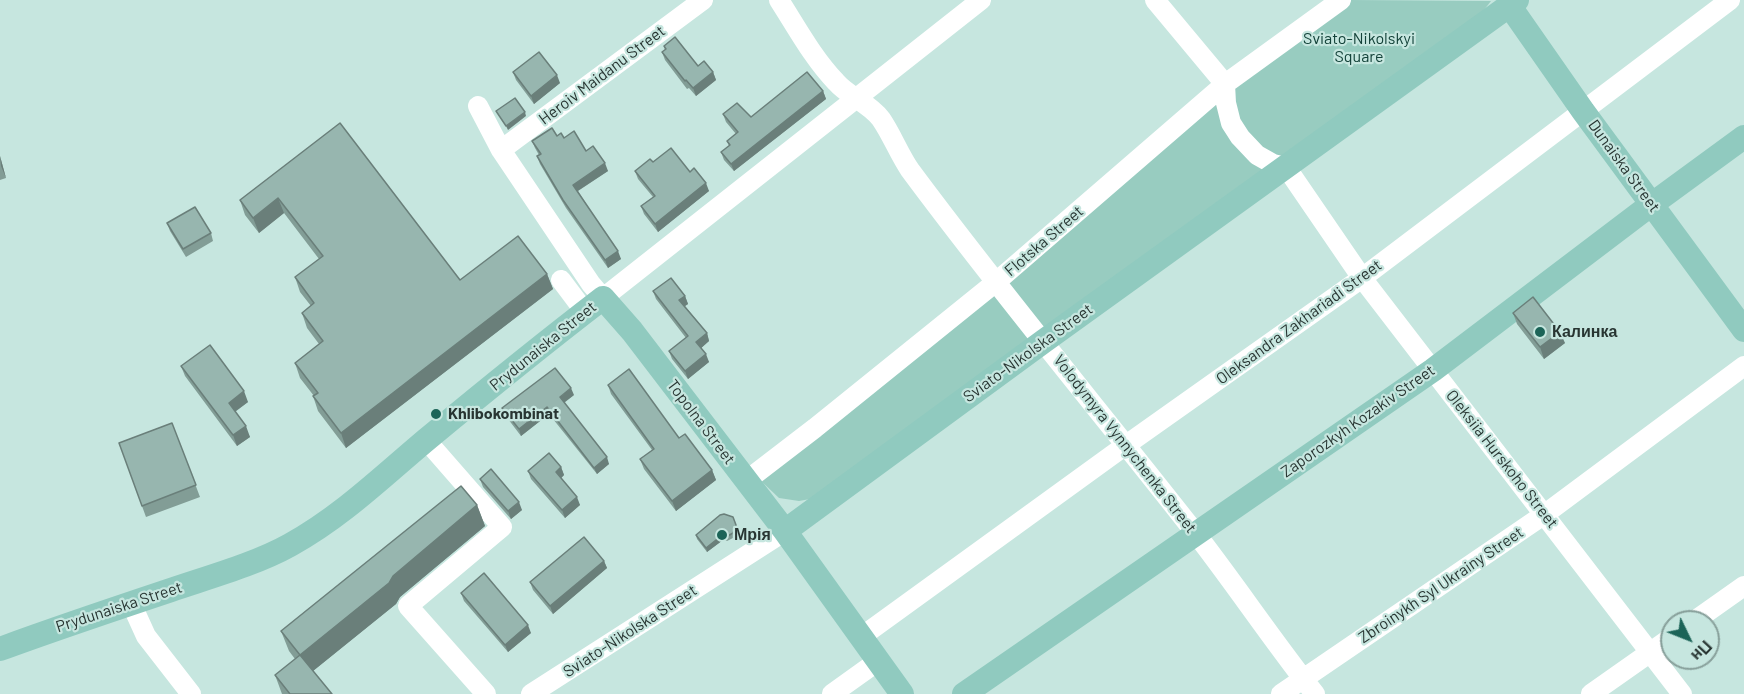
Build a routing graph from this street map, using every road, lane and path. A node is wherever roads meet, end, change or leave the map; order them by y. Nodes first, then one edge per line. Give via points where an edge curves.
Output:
1 (703, 0) edge
2 (779, 0) edge
3 (981, 0) edge
4 (1155, 0) edge
5 (1341, 0) edge
6 (1730, 0) edge
7 (1510, 2) edge
8 (1226, 84) junction
9 (856, 100) junction
10 (478, 106) dead end
11 (1583, 111) junction
12 (1744, 138) edge
13 (501, 150) junction
14 (1286, 167) junction
15 (1652, 204) junction
16 (1362, 278) junction
17 (561, 280) dead end
18 (996, 282) junction
19 (594, 305) junction
20 (1744, 330) edge
21 (1044, 341) junction
22 (1744, 366) edge
23 (1433, 370) junction
24 (426, 440) junction
25 (1126, 445) junction
26 (746, 481) junction
27 (1545, 514) junction
28 (785, 531) junction
29 (1196, 533) junction
30 (1744, 586) edge
31 (131, 603) junction
32 (1710, 610) edge
33 (861, 637) junction
34 (1660, 645) edge
35 (0, 649) edge
36 (1650, 652) junction
37 (878, 661) junction
38 (1303, 678) junction
39 (191, 694) edge
40 (486, 694) edge
41 (531, 694) edge
42 (832, 694) edge
43 (902, 694) edge
44 (964, 694) edge
45 (1281, 694) edge
46 (1315, 694) edge
47 (1591, 694) edge
48 (1682, 694) edge

1 - 13 street, Heroiv Maidanu Street
2 - 9 street, Volodymyra Vynnychenka Street via 819,62
3 - 9 street, Prydunaiska Street
4 - 8 street
5 - 8 street, Flotska Street
6 - 11 street, Oleksandra Zakhariadi Street
7 - 11 main road, Dunaiska Street
7 - 14 main road, Sviato-Nikolska Street
8 - 14 street via 1231,123 1240,137 1257,155
8 - 18 street, Flotska Street
9 - 18 street, Volodymyra Vynnychenka Street via 871,108 881,120 906,165
9 - 19 street, Prydunaiska Street
10 - 13 street, Topolna Street
11 - 15 main road, Dunaiska Street
11 - 16 street, Oleksandra Zakhariadi Street
12 - 15 main road, Zaporozkyh Kozakiv Street
13 - 19 street, Topolna Street via 591,284
14 - 16 street, Oleksiia Hurskoho Street
14 - 21 main road, Sviato-Nikolska Street
15 - 20 main road, Dunaiska Street
15 - 23 main road, Zaporozkyh Kozakiv Street
16 - 23 street, Oleksiia Hurskoho Street
16 - 25 street, Oleksandra Zakhariadi Street
17 - 19 street
18 - 21 street, Volodymyra Vynnychenka Street
18 - 26 street, Flotska Street
19 - 24 main road, Prydunaiska Street
19 - 26 main road, Topolna Street via 632,331
21 - 25 street, Volodymyra Vynnychenka Street
21 - 28 main road, Sviato-Nikolska Street
22 - 27 street, Zbroinykh Syl Ukrainy Street
23 - 27 street, Oleksiia Hurskoho Street
23 - 29 main road, Zaporozkyh Kozakiv Street
24 - 31 main road, Prydunaiska Street via 345,509 289,546
24 - 40 street via 502,527 408,606
25 - 29 street, Volodymyra Vynnychenka Street
25 - 33 street, Oleksandra Zakhariadi Street
26 - 28 main road, Topolna Street
27 - 36 street, Oleksiia Hurskoho Street
27 - 38 street, Zbroinykh Syl Ukrainy Street
28 - 33 main road, Topolna Street
28 - 41 street, Sviato-Nikolska Street
29 - 38 street, Volodymyra Vynnychenka Street
29 - 44 main road, Zaporozkyh Kozakiv Street
30 - 32 street
31 - 35 main road, Prydunaiska Street
31 - 39 street via 146,636
33 - 37 main road, Topolna Street
34 - 36 street
36 - 47 street
36 - 48 street, Oleksiia Hurskoho Street
37 - 42 street
37 - 43 main road, Topolna Street
38 - 45 street, Zbroinykh Syl Ukrainy Street
38 - 46 street, Volodymyra Vynnychenka Street

